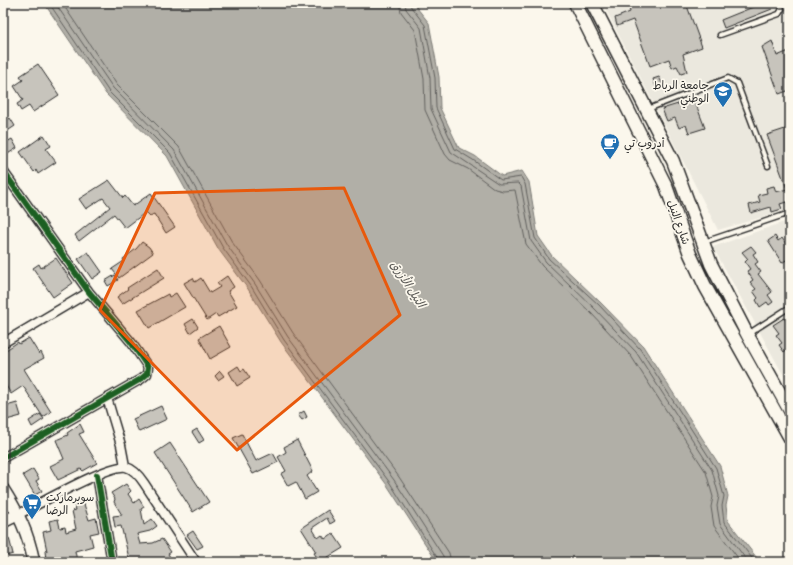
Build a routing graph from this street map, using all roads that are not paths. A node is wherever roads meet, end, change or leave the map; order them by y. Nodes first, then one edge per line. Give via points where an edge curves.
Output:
1 (576, 3) edge
2 (592, 3) edge
3 (780, 3) edge
4 (720, 35) dead end
5 (646, 110) junction
6 (768, 166) dead end
7 (3, 172) edge
8 (790, 212) edge
9 (702, 243) junction
10 (89, 292) junction
11 (790, 307) edge
12 (747, 334) junction
13 (3, 343) edge
14 (107, 398) junction
15 (790, 411) edge
16 (790, 438) edge
17 (3, 458) edge
18 (125, 466) junction
19 (96, 475) junction
20 (3, 489) edge
21 (19, 514) junction
22 (3, 522) edge
23 (34, 562) edge
24 (112, 562) edge
25 (196, 562) edge

1 - 16 main road, شارع النيل via 663,180 690,254 705,286
2 - 5 main road, شارع النيل
3 - 4 lane via 782,9 779,14
5 - 6 lane via 728,78 732,79 737,83
5 - 9 main road, شارع النيل via 673,161
7 - 10 street
8 - 9 lane
9 - 12 main road, شارع النيل via 710,264
10 - 13 street
10 - 14 street via 131,342 148,367 148,374
11 - 12 lane
12 - 15 main road, شارع النيل
14 - 17 street
14 - 18 street
18 - 19 street
18 - 25 street via 135,472 144,483
19 - 21 street
19 - 24 street
20 - 21 main road
21 - 22 main road
21 - 23 main road via 29,539

